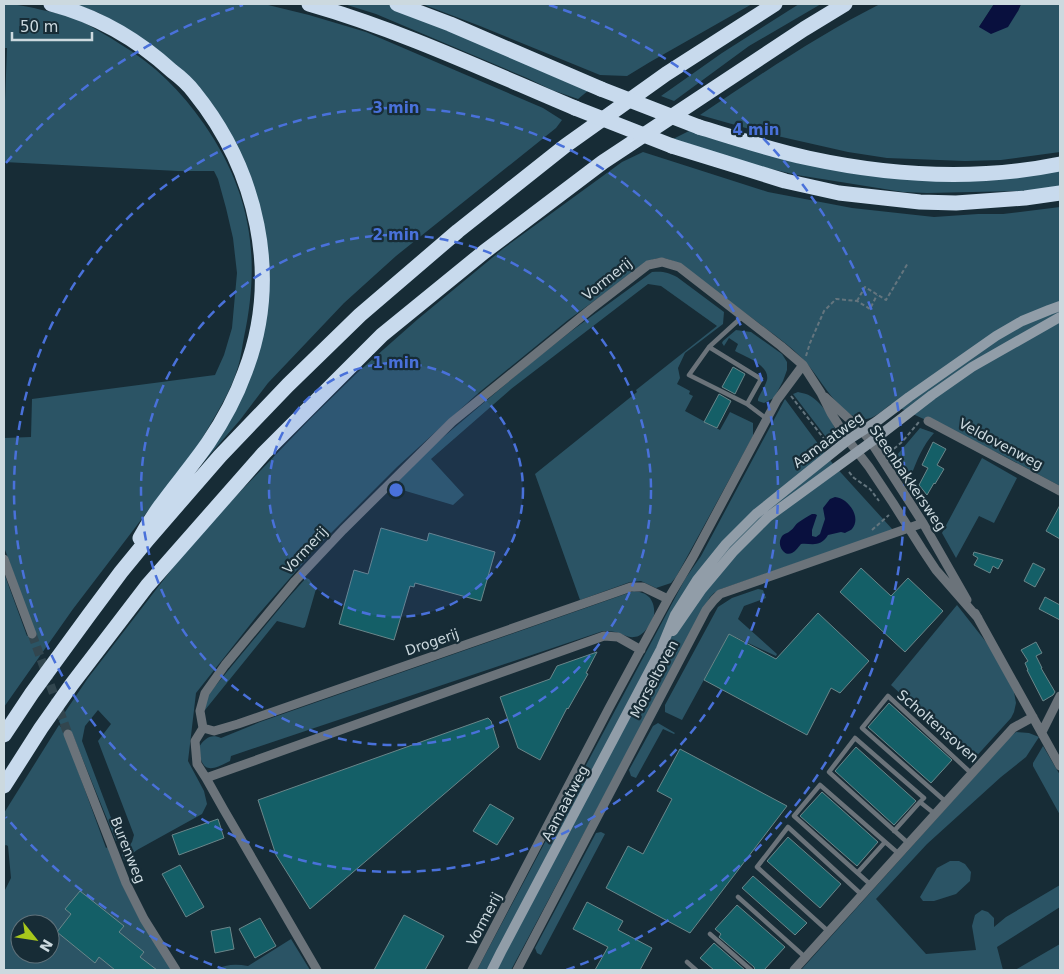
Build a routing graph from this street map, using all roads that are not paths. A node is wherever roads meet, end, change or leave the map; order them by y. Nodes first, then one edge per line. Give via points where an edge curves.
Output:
1 (51, 4) edge
2 (309, 4) edge
3 (397, 4) edge
4 (775, 4) edge
5 (845, 4) edge
6 (856, 4) edge
7 (804, 29) junction
8 (1060, 164) edge
9 (1060, 193) edge
10 (1060, 306) edge
11 (743, 316) junction
12 (1060, 317) edge
13 (710, 348) junction
14 (802, 365) junction
15 (821, 393) junction
16 (747, 404) junction
17 (767, 419) junction
18 (928, 421) road end
19 (862, 431) junction
20 (848, 440) junction
21 (871, 442) junction
22 (857, 452) junction
23 (1060, 491) edge
24 (923, 523) junction
25 (909, 528) junction
26 (4, 559) edge
27 (121, 572) junction
28 (668, 599) junction
29 (978, 618) junction
30 (32, 634) tunnel mouth
31 (662, 648) junction
32 (641, 650) junction
33 (1060, 696) edge
34 (1033, 717) junction
35 (203, 728) junction
36 (1042, 732) junction
37 (68, 734) tunnel mouth
38 (4, 735) edge
39 (1060, 766) edge
40 (971, 774) junction
41 (206, 778) junction
42 (4, 786) edge
43 (920, 802) junction
44 (946, 802) junction
45 (935, 814) junction
46 (894, 831) junction
47 (885, 842) junction
48 (908, 843) junction
49 (899, 854) junction
50 (858, 872) junction
51 (871, 884) junction
52 (862, 895) junction
53 (738, 897) dead end
54 (829, 932) junction
55 (710, 934) dead end
56 (806, 958) junction
57 (687, 962) dead end
58 (176, 970) edge
59 (317, 970) edge
60 (472, 970) edge
61 (492, 970) edge
62 (517, 970) edge
63 (696, 970) edge
64 (751, 970) edge
65 (794, 970) edge

1 - 27 highway via 84,14 130,38 193,90 234,156 249,192 260,238 261,304 245,372 218,428 148,523
2 - 9 highway, bridge via 414,40 672,146 785,181 838,193 920,202 956,203
3 - 8 highway, bridge via 699,126 808,158 880,170 939,174 1011,171
4 - 27 highway via 666,74 565,146 360,315 220,456
5 - 7 highway
6 - 7 highway
7 - 42 highway via 603,162 382,335 264,453 147,586 72,684
10 - 19 main road, Aamaatweg via 1022,321 996,336
11 - 13 lane
11 - 14 street, Vormerij
11 - 35 street, Vormerij via 679,267 662,262 648,265 591,308 452,422 294,581 205,692 200,711
12 - 21 main road, Aamaatweg via 972,367
13 - 16 lane via 761,379
13 - 16 lane via 689,375
14 - 15 street
14 - 17 street, Vormerij
15 - 19 street, Steenbakkersweg
15 - 20 street, Steenbakkersweg
16 - 17 lane
17 - 28 street, Vormerij
18 - 23 street, Veldovenweg
19 - 20 main road, Aamaatweg
19 - 21 street, Steenbakkersweg
20 - 22 street, Steenbakkersweg
20 - 31 main road, Aamaatweg via 756,514 726,544 697,580 675,615
21 - 22 main road, Aamaatweg
21 - 24 street, Steenbakkersweg
22 - 25 street, Steenbakkersweg
22 - 31 main road, Aamaatweg via 768,518 733,552 702,589
24 - 25 street, Morseltoven
24 - 29 street, Steenbakkersweg
25 - 29 street, Steenbakkersweg via 936,570
25 - 62 street, Morseltoven via 720,594 714,600
26 - 30 street
27 - 38 highway
28 - 32 street, Vormerij
28 - 35 street, Drogerij via 643,587 631,588 238,724 214,731
29 - 34 street, Steenbakkersweg
31 - 61 main road, Aamaatweg
32 - 41 street via 618,637 604,636
32 - 60 street, Vormerij
33 - 36 street
34 - 36 street, Steenbakkersweg
34 - 40 street, Scholtensoven via 1013,728
35 - 41 street, Vormerij via 195,741 197,764
36 - 39 street, Steenbakkersweg
37 - 58 street, Burenweg via 129,889
40 - 44 street, Scholtensoven
40 - 44 lane, Scholtensoven via 888,696 862,728
41 - 59 street, Vormerij
43 - 45 lane
43 - 46 lane
43 - 46 lane via 924,798 855,738 829,772
44 - 45 street, Scholtensoven
45 - 48 street, Scholtensoven
46 - 48 lane
47 - 49 lane
47 - 50 lane
47 - 50 lane via 820,784 794,816
48 - 49 street, Scholtensoven
49 - 51 street, Scholtensoven
50 - 51 lane
51 - 52 street, Scholtensoven
52 - 54 street, Scholtensoven
52 - 54 lane via 788,827 758,867
53 - 56 lane
54 - 56 street, Scholtensoven
55 - 64 lane
56 - 65 street, Scholtensoven
57 - 63 lane

